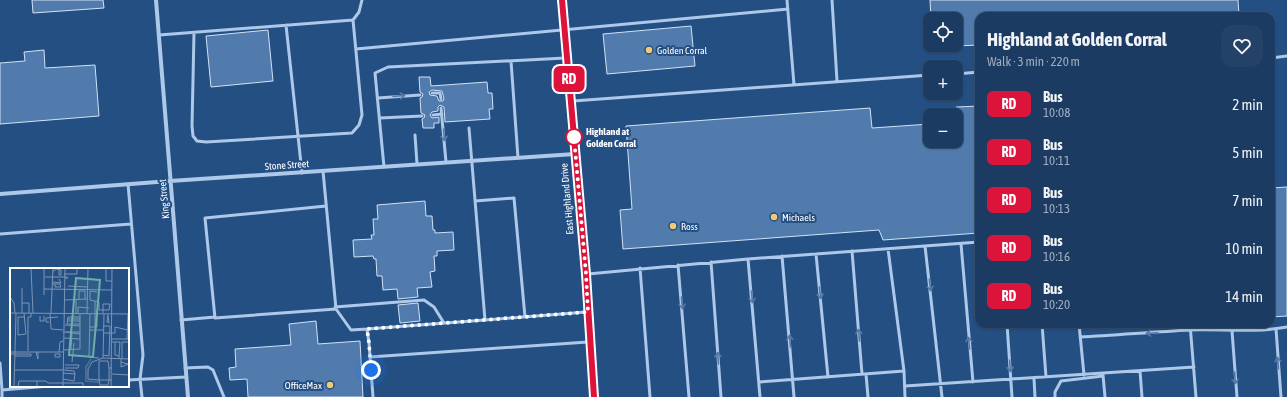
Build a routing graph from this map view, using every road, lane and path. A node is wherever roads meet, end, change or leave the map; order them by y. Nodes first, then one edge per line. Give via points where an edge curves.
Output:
1 (156, 0) edge
2 (362, 0) edge
3 (562, 0) edge
4 (787, 0) edge
5 (832, 0) edge
6 (788, 9) junction
7 (354, 20) junction
8 (286, 25) junction
9 (565, 30) junction
10 (194, 32) junction
11 (159, 35) junction
12 (356, 49) junction
13 (1287, 56) edge
14 (567, 58) junction
15 (1275, 58) edge
16 (511, 61) junction
17 (975, 72) edge
18 (963, 73) edge
19 (923, 75) edge
20 (837, 81) junction
21 (794, 85) junction
22 (432, 93) dead end
23 (420, 94) dead end
24 (378, 98) junction
25 (441, 99) dead end
26 (571, 101) junction
27 (441, 108) dead end
28 (442, 114) junction
29 (433, 115) dead end
30 (422, 116) dead end
31 (380, 118) junction
32 (469, 128) dead end
33 (415, 135) dead end
34 (298, 137) junction
35 (575, 154) junction
36 (518, 158) junction
37 (471, 161) junction
38 (446, 162) junction
39 (417, 164) junction
40 (384, 167) junction
41 (323, 171) junction
42 (302, 172) junction
43 (170, 181) junction
44 (128, 184) junction
45 (0, 194) edge
46 (475, 201) junction
47 (326, 206) junction
48 (131, 224) junction
49 (0, 234) edge
50 (975, 242) edge
51 (961, 244) junction
52 (925, 246) junction
53 (888, 249) junction
54 (852, 251) junction
55 (816, 254) junction
56 (782, 256) junction
57 (748, 259) junction
58 (711, 262) junction
59 (678, 265) junction
60 (640, 268) junction
61 (586, 274) junction
62 (335, 308) junction
63 (588, 312) junction
64 (524, 317) junction
65 (215, 318) junction
66 (182, 320) junction
67 (485, 320) junction
68 (444, 323) junction
69 (1287, 327) edge
70 (1007, 328) edge
71 (1042, 328) edge
72 (1079, 328) edge
73 (367, 329) junction
74 (1276, 329) junction
75 (1191, 330) junction
76 (1232, 331) junction
77 (1080, 337) junction
78 (590, 342) junction
79 (370, 357) junction
80 (0, 364) edge
81 (185, 368) junction
82 (1194, 368) junction
83 (904, 371) junction
84 (1140, 371) junction
85 (864, 374) junction
86 (1084, 375) junction
87 (1103, 375) junction
88 (186, 377) junction
89 (828, 377) junction
90 (1046, 377) junction
91 (140, 379) junction
92 (1034, 379) junction
93 (129, 380) edge
94 (793, 380) junction
95 (1011, 380) junction
96 (759, 382) junction
97 (973, 382) junction
98 (941, 384) junction
99 (905, 386) junction
100 (37, 387) edge
101 (2, 390) junction
102 (2, 397) edge
103 (142, 397) edge
104 (188, 397) edge
105 (224, 397) edge
106 (373, 397) edge
107 (594, 397) edge
108 (650, 397) edge
109 (689, 397) edge
110 (721, 397) edge
111 (760, 397) edge
112 (794, 397) edge
113 (868, 397) edge
114 (902, 397) edge
115 (905, 397) edge
116 (942, 397) edge
117 (1012, 397) edge
118 (1035, 397) edge
119 (1055, 397) edge
120 (1105, 397) edge
121 (1142, 397) edge
122 (1196, 397) edge
123 (1237, 397) edge
124 (1281, 397) edge

1 - 11 street, King Street
2 - 7 lane
3 - 9 main road, East Highland Drive
4 - 6 lane
5 - 20 lane
6 - 9 lane
6 - 21 lane
7 - 8 lane
7 - 12 lane
8 - 10 lane
8 - 34 lane
9 - 12 lane
9 - 14 main road, East Highland Drive
10 - 11 lane
10 - 34 lane via 193,136 198,141 206,142
11 - 43 street, King Street
12 - 34 lane via 362,115 359,125 352,133
13 - 15 lane
14 - 16 lane
14 - 26 main road, East Highland Drive
16 - 24 lane via 388,67 376,73
16 - 36 lane
17 - 18 lane
19 - 20 lane
20 - 21 lane
21 - 26 lane
22 - 25 lane via 440,93
24 -> 23 lane
24 - 31 lane
26 - 35 main road, East Highland Drive
27 - 28 lane
28 - 29 lane
28 -> 38 lane
30 - 31 lane
31 - 40 lane
32 - 37 lane
33 - 39 lane
34 - 42 lane
35 - 36 street, Stone Street
35 - 61 main road, East Highland Drive
36 - 37 street, Stone Street
37 - 38 street, Stone Street
37 - 46 lane
38 - 39 street, Stone Street
39 - 40 street, Stone Street
40 - 41 street, Stone Street
41 - 42 street, Stone Street
41 - 47 lane
42 - 43 street, Stone Street
43 - 44 street, Stone Street
43 - 66 street, King Street
44 - 45 street, Stone Street
44 - 48 lane
46 - 64 lane via 514,198
46 - 67 lane
47 - 62 lane
47 - 65 lane via 206,218
48 - 49 lane
48 - 91 lane via 142,355
50 - 51 lane
51 - 52 lane
97 -> 51 lane
52 - 53 lane
52 -> 98 lane
53 - 54 lane
53 - 83 lane
54 - 55 lane
85 -> 54 lane
55 - 56 lane
55 -> 89 lane
56 - 57 lane
94 -> 56 lane
57 - 58 lane
57 -> 96 lane
58 - 59 lane
110 -> 58 lane
59 - 60 lane
59 -> 109 lane
60 - 61 lane
60 - 108 lane
61 - 63 main road, East Highland Drive
62 - 65 lane
62 - 68 lane via 424,300 434,307
62 - 73 lane via 351,330
63 - 64 lane
63 - 78 main road, East Highland Drive
64 - 67 lane
65 - 66 lane
66 - 81 street, King Street
67 - 68 lane
68 - 73 lane
69 - 74 lane
70 -> 95 lane
71 - 90 lane
72 - 77 lane
73 - 79 lane
74 - 76 lane
124 -> 74 lane
75 - 76 lane
75 -> 77 lane
75 - 82 lane
76 -> 123 lane
77 - 86 lane
78 - 79 lane
78 - 107 main road, East Highland Drive
79 - 106 lane
80 - 101 lane
81 - 88 street, King Street
81 - 105 lane via 208,367 213,370
82 - 84 lane
82 - 122 lane
83 - 85 lane
83 - 99 lane
84 - 87 lane
84 - 121 lane
85 - 89 lane
85 - 113 lane
86 - 87 lane
86 - 90 lane
87 - 119 lane via 1062,381 1055,392
87 - 120 lane
88 - 91 lane
88 - 104 street, King Street
89 - 94 lane
90 - 92 lane
91 - 93 lane
91 - 103 lane
92 - 95 lane
92 - 118 lane
94 - 96 lane
94 - 112 lane
95 - 97 lane
95 - 117 lane
96 - 111 lane
97 - 98 lane
98 - 99 lane
98 - 116 lane
99 - 115 lane
100 - 101 lane
101 - 102 lane
114 - 115 lane

